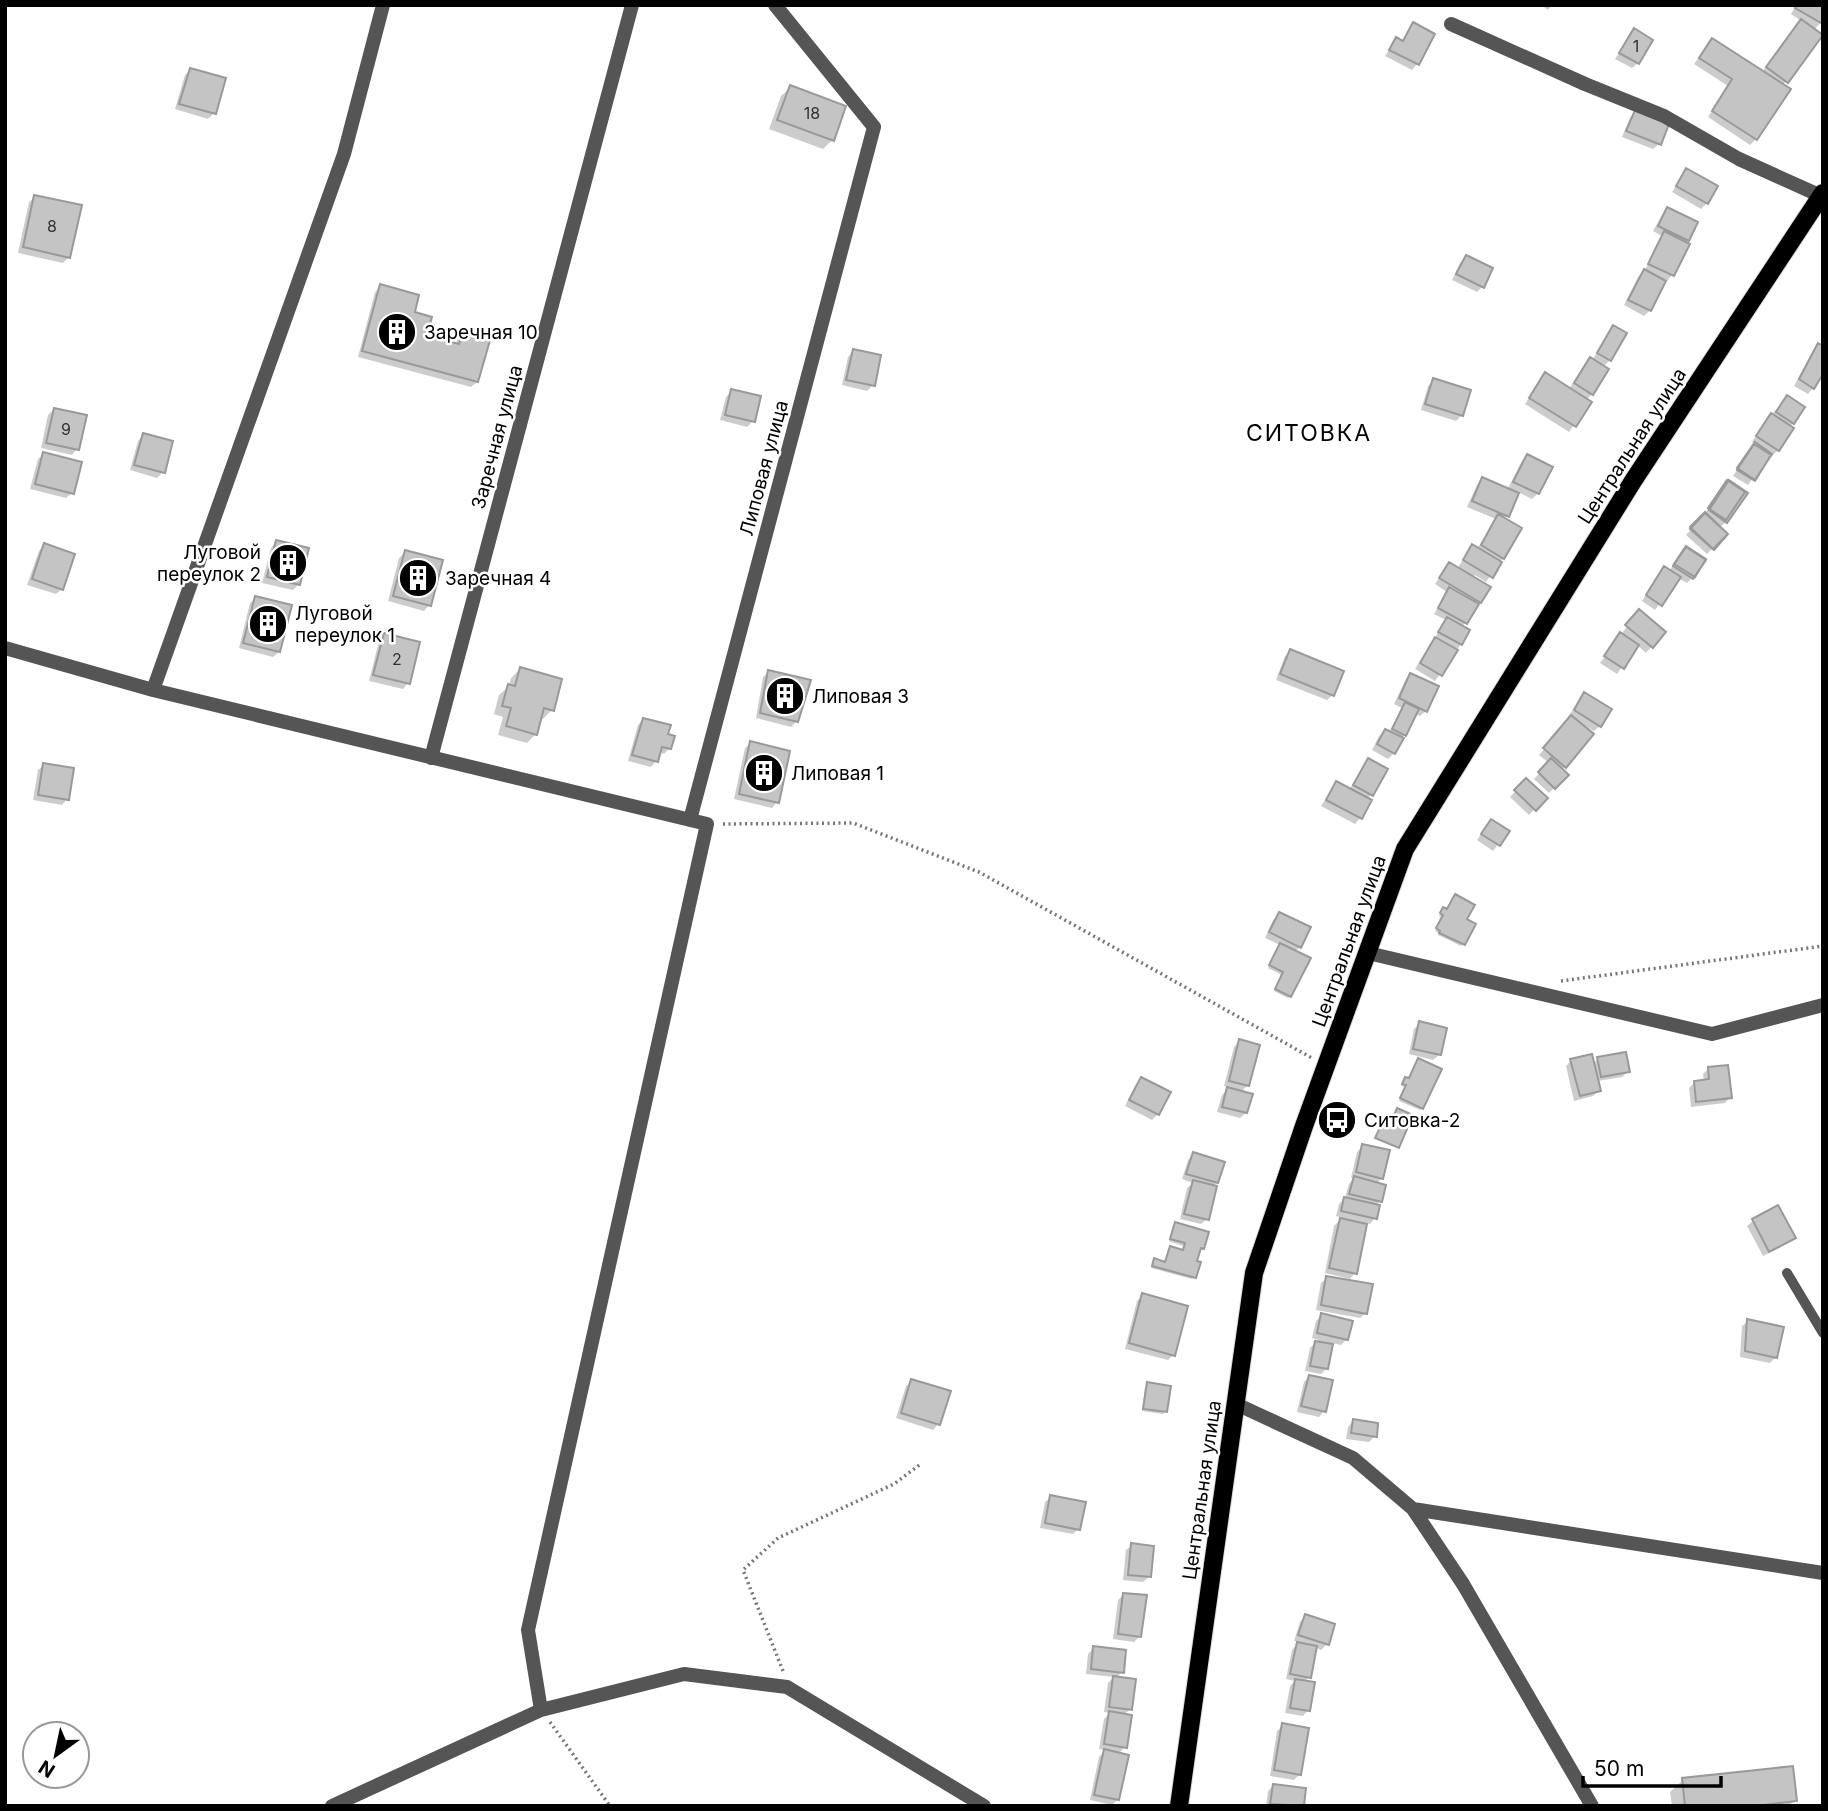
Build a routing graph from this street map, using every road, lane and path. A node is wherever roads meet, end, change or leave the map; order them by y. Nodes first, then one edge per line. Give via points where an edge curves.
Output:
1 (383, 5) edge
2 (632, 5) edge
3 (775, 5) edge
4 (1451, 24) dead end
5 (1822, 195) edge
6 (5, 648) edge
7 (153, 690) junction
8 (431, 758) junction
9 (690, 820) junction
10 (707, 824) junction
11 (1823, 946) edge
12 (1368, 953) junction
13 (1553, 982) dead end
14 (1823, 1005) edge
15 (1326, 1066) junction
16 (1787, 1273) dead end
17 (1823, 1333) edge
18 (1236, 1404) junction
19 (922, 1463) dead end
20 (1413, 1509) junction
21 (1823, 1573) edge
22 (790, 1689) junction
23 (541, 1710) junction
24 (332, 1806) edge
25 (610, 1806) edge
26 (984, 1806) edge
27 (1179, 1806) edge
28 (1592, 1806) edge

1 - 7 street via 344,154
2 - 8 street, Заречная улица
3 - 9 street, Липовая улица via 874,127
4 - 5 street via 1664,116 1739,159
5 - 12 main road, Центральная улица via 1633,481 1405,849
6 - 7 street
7 - 8 street
8 - 9 street
9 - 10 street
10 - 15 path via 853,823 979,872
10 - 23 street via 528,1630
11 - 13 path
12 - 14 street via 1712,1034
12 - 15 main road, Центральная улица
15 - 18 main road, Центральная улица via 1254,1273
16 - 17 lane
18 - 20 street via 1353,1458
18 - 27 main road, Центральная улица
19 - 22 path via 894,1484 778,1538 743,1570
20 - 21 street
20 - 28 street via 1463,1584
22 - 23 street via 684,1674
22 - 26 street
23 - 24 street
23 - 25 path

